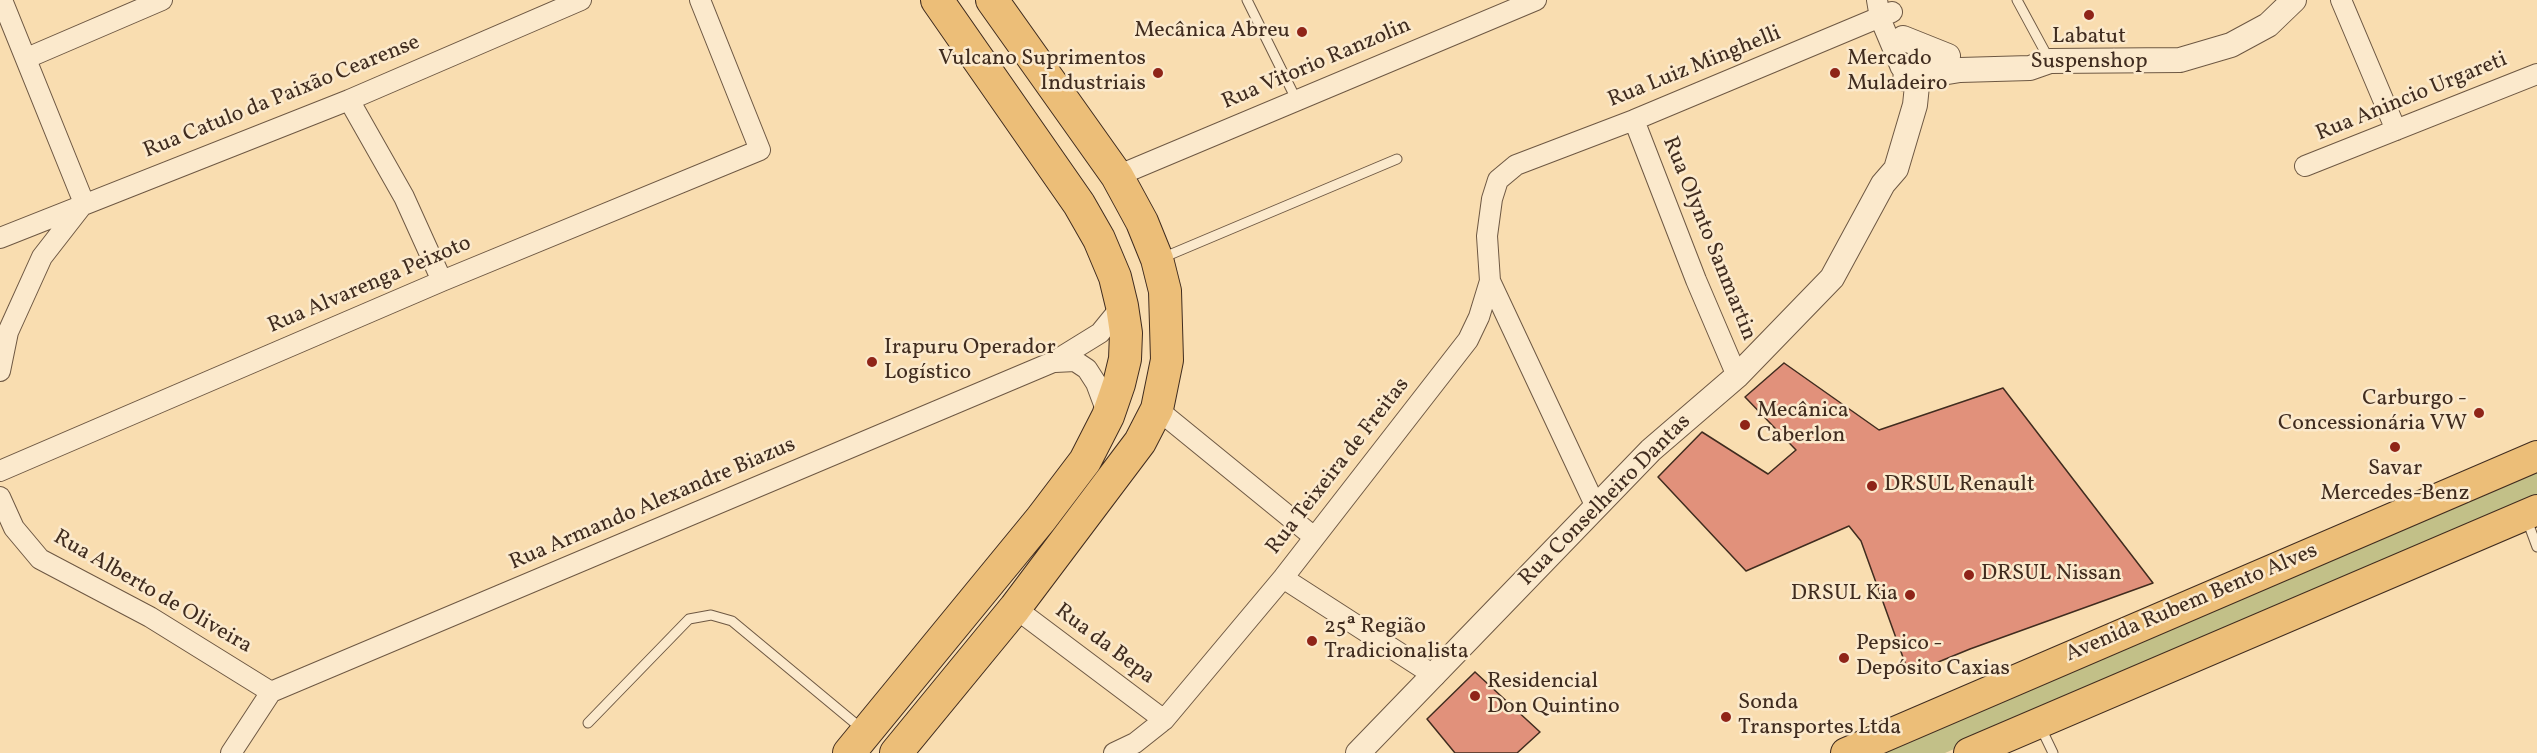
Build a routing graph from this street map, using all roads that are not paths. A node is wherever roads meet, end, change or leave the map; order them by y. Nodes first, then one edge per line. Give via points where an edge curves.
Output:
1 (162, 0) edge
2 (581, 0) edge
3 (700, 0) edge
4 (937, 0) edge
5 (992, 0) edge
6 (1247, 0) edge
7 (1536, 0) edge
8 (2017, 0) edge
9 (2294, 0) edge
10 (2341, 0) edge
11 (2, 7) edge
12 (1882, 8) edge
13 (1903, 38) junction
14 (27, 58) junction
15 (2050, 61) junction
16 (1954, 63) junction
17 (1910, 71) junction
18 (2537, 74) edge
19 (1296, 99) junction
20 (349, 100) junction
21 (1915, 105) junction
22 (1634, 120) junction
23 (2396, 130) junction
24 (1397, 159) dead end
25 (1516, 165) joint
26 (2306, 166) dead end
27 (1117, 176) junction
28 (1882, 184) junction
29 (84, 203) junction
30 (0, 238) edge
31 (1157, 260) junction
32 (442, 281) junction
33 (1490, 281) junction
34 (1122, 306) junction
35 (1053, 362) junction
36 (0, 371) edge
37 (1737, 376) junction
38 (1157, 409) junction
39 (1108, 416) junction
40 (2537, 456) edge
41 (0, 471) edge
42 (0, 497) edge
43 (1596, 507) junction
44 (2531, 512) edge
45 (1314, 537) junction
46 (2537, 547) edge
47 (1283, 578) junction
48 (1015, 608) junction
49 (1435, 676) junction
50 (271, 692) junction
51 (1164, 720) junction
52 (588, 723) dead end
53 (2039, 723) junction
54 (858, 742) edge
55 (231, 753) edge
56 (896, 753) edge
57 (1114, 753) edge
58 (1358, 753) edge
59 (1846, 753) edge
60 (1968, 753) edge
61 (2053, 753) edge

1 - 14 street
2 - 20 street, Rua Catulo da Paixão Cearense
3 - 32 street, Rua Alvarenga Peixoto via 760,150
4 - 34 highway via 1079,204 1099,239
5 - 27 highway
6 - 19 lane
7 - 19 street, Rua Vitorio Ranzolin
8 - 15 lane
9 - 15 street via 2268,25 2231,45 2180,60
10 - 23 street
11 - 14 street
12 - 13 street
12 - 17 street
12 - 22 street, Rua Luiz Minghelli
13 - 16 street
13 - 17 street
14 - 29 street
15 - 16 street via 2028,53
16 - 17 street
16 - 21 street
17 - 21 street, Rua Conselheiro Dantas
17 - 28 street, Rua Conselheiro Dantas via 1883,167
18 - 23 street, Rua Anincio Urgareti
19 - 27 street, Rua Vitorio Ranzolin
20 - 29 street, Rua Catulo da Paixão Cearense
20 - 32 street via 404,197
21 - 28 street, Rua Conselheiro Dantas via 1896,169
22 - 25 street, Rua Luiz Minghelli
22 - 37 street, Rua Olynto Sanmartin
23 - 26 street, Rua Anincio Urgareti
24 - 31 lane
25 - 33 street, Rua Teixeira de Freitas via 1498,180 1492,199 1487,237
27 - 31 highway
28 - 37 street, Rua Conselheiro Dantas via 1832,278
29 - 30 street, Rua Catulo da Paixão Cearense
29 - 36 street via 42,257 8,333
31 - 38 highway via 1166,291 1167,360
32 - 41 street, Rua Alvarenga Peixoto
33 - 43 street
33 - 45 street, Rua Teixeira de Freitas via 1468,340
34 - 35 street, Rua Armando Alexandre Biazus via 1100,333
34 - 39 highway via 1125,358
35 - 39 street, Rua Armando Alexandre Biazus via 1075,361 1087,369
35 - 50 street, Rua Armando Alexandre Biazus
37 - 43 street, Rua Conselheiro Dantas via 1651,450
38 - 45 street
38 - 48 highway via 1112,483
39 - 54 highway via 1085,461 1041,519
40 - 59 main road, Avenida Rubem Bento Alves
42 - 50 street, Rua Alberto de Oliveira via 14,528 40,558 150,617
43 - 49 street, Rua Conselheiro Dantas
44 - 46 lane
44 - 53 main road
45 - 47 street, Rua Teixeira de Freitas
47 - 49 street
47 - 51 street, Rua Teixeira de Freitas
48 - 51 street, Rua da Bepa
48 - 56 highway
49 - 58 street, Rua Conselheiro Dantas
50 - 55 street
51 - 57 street, Rua Teixeira de Freitas via 1136,743
52 - 54 lane via 689,620 711,615 732,621
53 - 60 main road
53 - 61 lane

